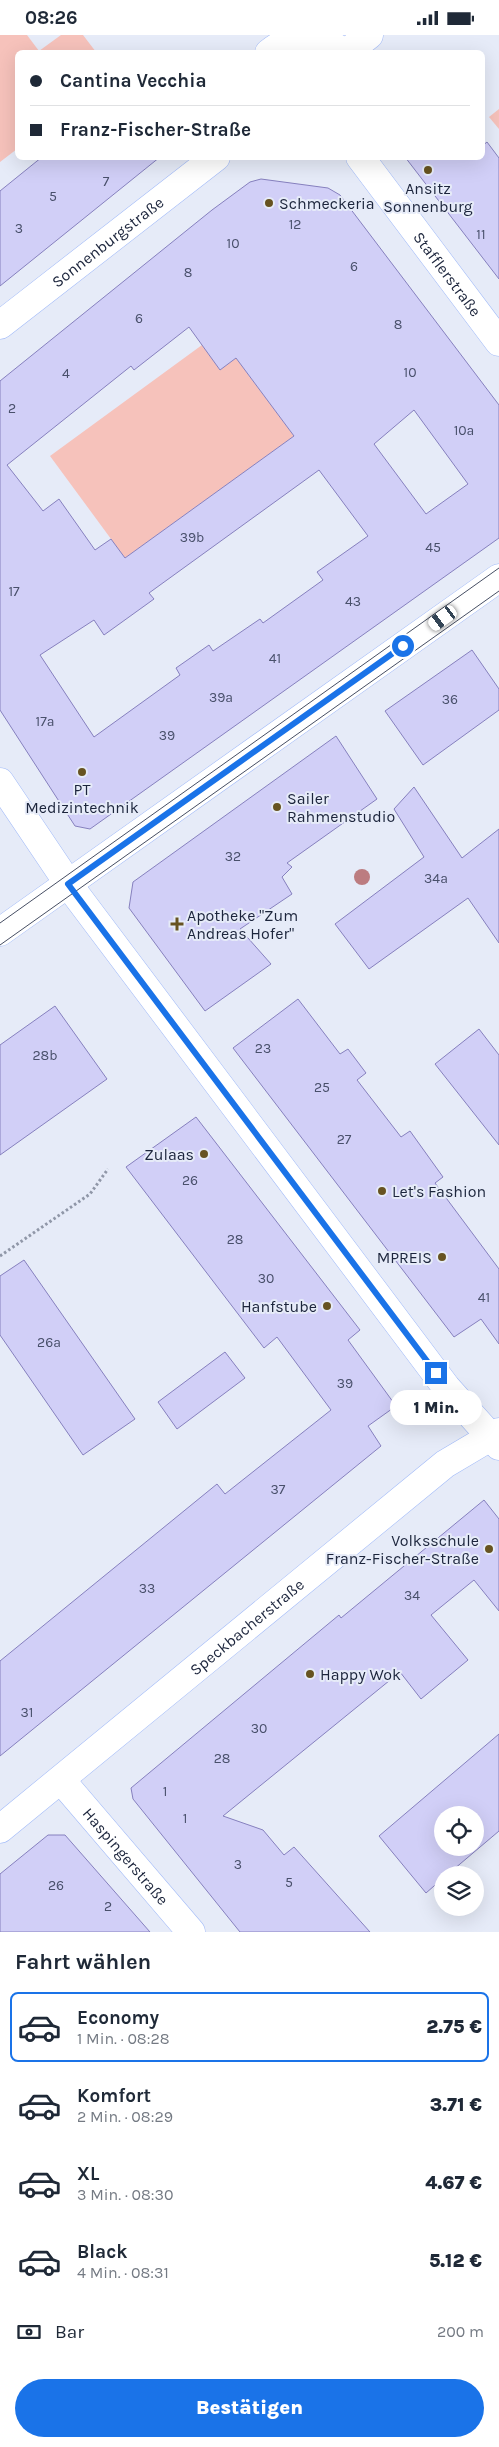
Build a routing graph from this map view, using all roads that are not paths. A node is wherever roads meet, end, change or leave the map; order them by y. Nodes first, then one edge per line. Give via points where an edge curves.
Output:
1 (368, 35) edge
2 (269, 45) edge
3 (340, 50) edge
4 (349, 50) edge
5 (212, 160) edge
6 (362, 160) edge
7 (0, 325) edge
8 (499, 342) edge
9 (499, 578) edge
10 (0, 782) edge
11 (68, 884) junction
12 (0, 932) edge
13 (496, 1438) edge
14 (61, 1780) junction
15 (0, 1829) edge
16 (191, 1932) edge

1 - 4 street
2 - 3 street via 302,36 325,40
5 - 7 street, Sonnenburgstraße
6 - 8 street, Stafflerstraße
9 - 11 street
10 - 11 street
11 - 12 street
11 - 13 street via 446,1387
13 - 14 street, Speckbacherstraße via 445,1464
14 - 15 street, Speckbacherstraße
14 - 16 street, Haspingerstraße

